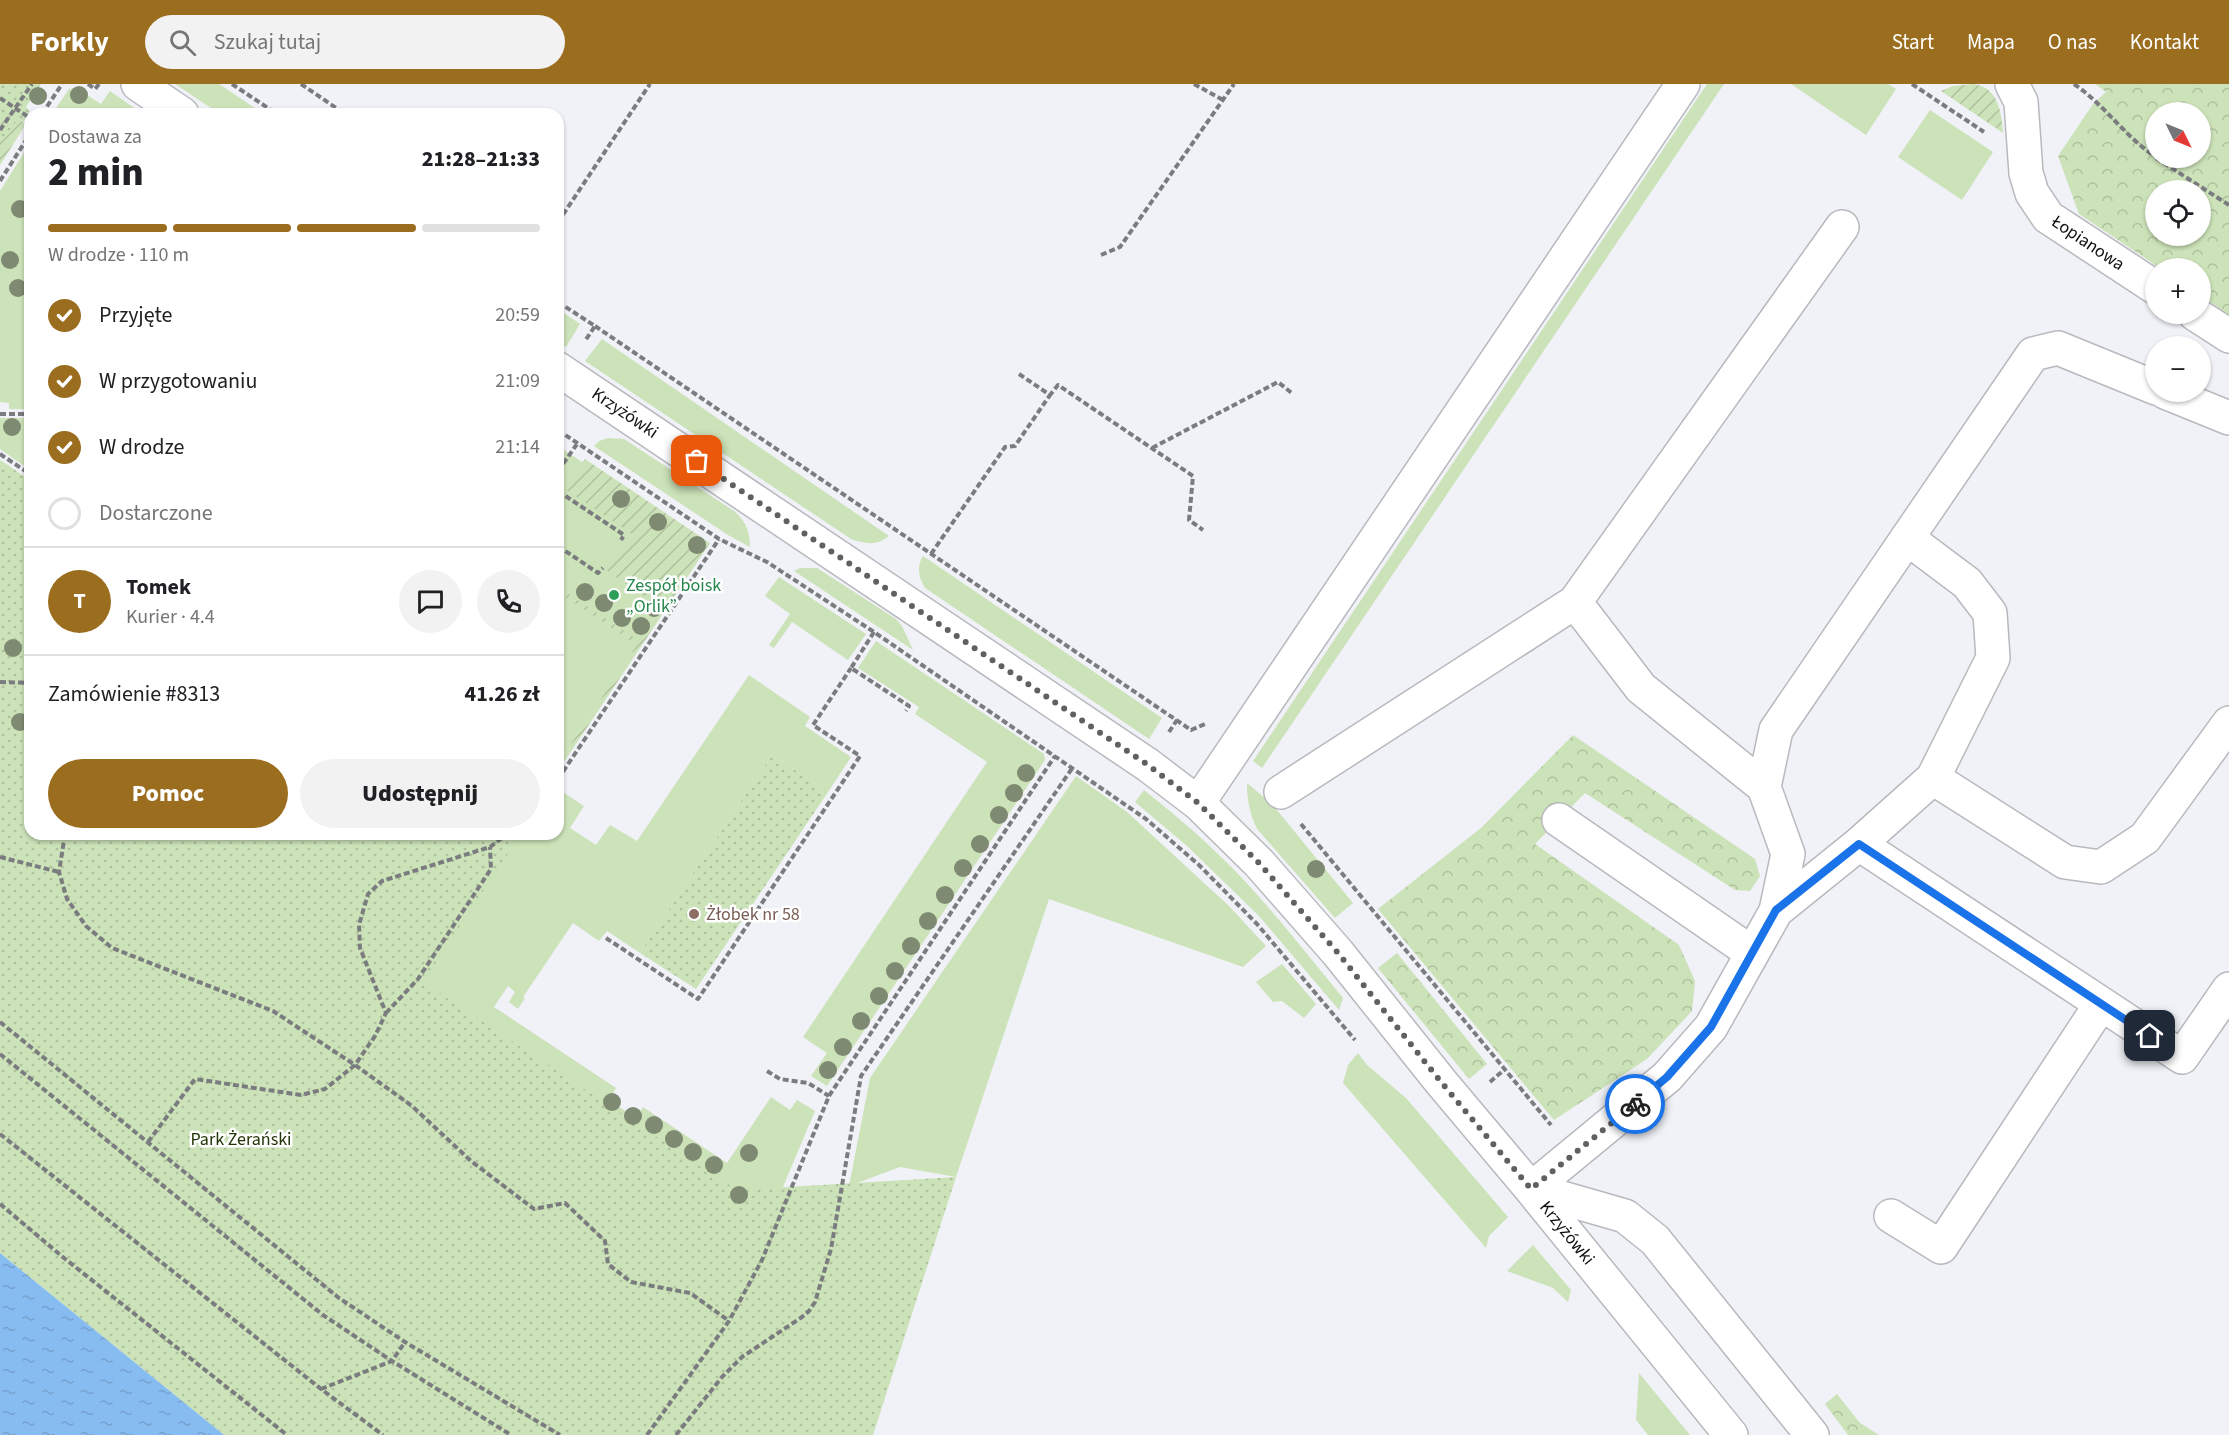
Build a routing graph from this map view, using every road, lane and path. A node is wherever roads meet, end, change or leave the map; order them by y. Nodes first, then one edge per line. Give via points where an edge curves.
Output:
1 (32, 84) edge
2 (62, 84) edge
3 (88, 84) edge
4 (99, 84) edge
5 (138, 84) edge
6 (232, 84) edge
7 (301, 84) edge
8 (650, 84) edge
9 (1194, 84) edge
10 (1234, 84) edge
11 (1683, 84) edge
12 (1912, 84) edge
13 (2013, 84) edge
14 (2074, 84) edge
15 (0, 98) edge
16 (1222, 100) junction
17 (46, 108) edge
18 (173, 108) edge
19 (268, 108) edge
20 (336, 108) edge
21 (15, 109) junction
22 (24, 114) edge
23 (0, 129) edge
24 (24, 143) edge
25 (2145, 148) edge
26 (2024, 158) junction
27 (2173, 168) edge
28 (0, 181) edge
29 (2229, 205) edge
30 (564, 213) edge
31 (1842, 227) dead end
32 (1101, 255) dead end
33 (2145, 281) edge
34 (2210, 324) edge
35 (595, 326) dead end
36 (2229, 336) edge
37 (564, 373) edge
38 (1019, 374) dead end
39 (2145, 384) edge
40 (1293, 394) dead end
41 (1050, 395) junction
42 (2190, 402) edge
43 (0, 414) edge
44 (24, 414) edge
45 (2229, 418) edge
46 (564, 434) edge
47 (577, 444) junction
48 (1152, 448) junction
49 (0, 454) edge
50 (564, 462) edge
51 (24, 470) edge
52 (564, 495) edge
53 (1203, 530) dead end
54 (1907, 538) junction
55 (719, 539) junction
56 (621, 540) dead end
57 (564, 550) edge
58 (931, 554) junction
59 (603, 568) dead end
60 (1575, 602) junction
61 (874, 632) junction
62 (851, 669) junction
63 (0, 682) edge
64 (24, 683) edge
65 (906, 711) dead end
66 (1215, 720) dead end
67 (2229, 723) edge
68 (1205, 724) junction
69 (1097, 732) junction
70 (1055, 756) junction
71 (1230, 756) junction
72 (1073, 768) junction
73 (564, 770) edge
74 (1934, 778) junction
75 (1764, 787) junction
76 (1198, 803) junction
77 (1288, 804) joint
78 (1559, 820) dead end
79 (64, 840) edge
80 (499, 840) edge
81 (1859, 844) junction
82 (490, 847) junction
83 (0, 857) edge
84 (59, 872) junction
85 (1776, 910) junction
86 (1257, 924) dead end
87 (606, 938) dead end
88 (1752, 953) junction
89 (2229, 989) edge
90 (2101, 1004) junction
91 (386, 1013) junction
92 (0, 1022) edge
93 (0, 1054) edge
94 (355, 1065) junction
95 (767, 1071) dead end
96 (829, 1096) junction
97 (0, 1134) edge
98 (148, 1142) junction
99 (1575, 1155) junction
100 (1531, 1189) junction
101 (0, 1204) edge
102 (1891, 1216) dead end
103 (729, 1321) junction
104 (405, 1341) junction
105 (392, 1361) junction
106 (321, 1389) junction
107 (287, 1435) edge
108 (383, 1435) edge
109 (511, 1435) edge
110 (560, 1435) edge
111 (647, 1435) edge
112 (676, 1435) edge
113 (1731, 1435) edge
114 (1812, 1435) edge

1 - 21 path
2 - 17 path
3 - 4 path via 95,89
5 - 18 street
6 - 19 path
7 - 20 path
8 - 30 path
9 - 16 path
10 - 16 path
11 - 71 street
12 - 26 path
13 - 26 street, Łopianowa via 2021,102
14 - 25 path via 2091,95
15 - 21 path
16 - 32 path via 1120,247
21 - 22 path
21 - 23 path
24 - 28 path
26 - 33 street, Łopianowa via 2032,193 2048,217
27 - 29 path
31 - 60 street
34 - 36 street
35 - 58 path
37 - 69 street, Krzyżówki
38 - 41 path
39 - 54 street via 2058,348 2033,354
40 - 48 path via 1278,382
41 - 48 path via 1058,385
41 - 58 path via 1016,446 1005,447
42 - 45 street
43 - 44 path
46 - 47 path
47 - 50 path
47 - 55 path
48 - 53 path via 1193,476 1189,520
49 - 51 path
52 - 56 path via 624,535
54 - 74 street via 1967,583 1990,613 1994,658
54 - 75 street via 1776,730
55 - 61 path via 767,562
55 - 73 path
57 - 59 path via 598,573
58 - 68 path via 1191,730
60 - 75 street via 1641,688
60 - 77 street
61 - 62 path
61 - 70 path
62 - 65 path via 909,706
62 - 87 path via 813,725 860,756 698,999
63 - 64 path
66 - 68 path
67 - 74 street via 2145,838 2101,867 2065,862
68 - 71 path via 1212,745
69 - 72 path
69 - 76 street, Krzyżówki
70 - 72 path
70 - 96 path
71 - 76 street
72 - 86 path via 1146,819
72 - 112 path via 861,1076 831,1249 815,1302 802,1317 742,1357
74 - 81 street
75 - 85 street via 1788,854
76 - 100 street, Krzyżówki via 1259,863 1338,953
77 - 99 path
78 - 88 street
79 - 84 path
80 - 82 path
81 - 85 street
81 - 90 street
82 - 91 path via 491,869 418,979
82 - 91 path via 382,881 368,894 359,925 360,948
83 - 84 path
84 - 94 path via 67,899 86,926 112,948 273,1011
85 - 88 street
88 - 99 street via 1711,1027 1667,1077
89 - 90 street via 2182,1057
90 - 102 street via 1941,1247
91 - 94 path
92 - 98 path
93 - 105 path via 323,1315
94 - 98 path via 325,1089 301,1095 195,1079
94 - 103 path via 412,1106 471,1161 534,1209 565,1203 605,1240 608,1264 631,1282 690,1293
95 - 96 path via 780,1079 808,1083
96 - 103 path via 762,1260
97 - 106 path
98 - 104 path via 339,1298
99 - 100 street
100 - 113 street, Krzyżówki
100 - 114 street via 1625,1216 1655,1240
101 - 107 path
103 - 111 path
104 - 105 path
104 - 110 path
105 - 106 path
105 - 109 path
106 - 108 path

